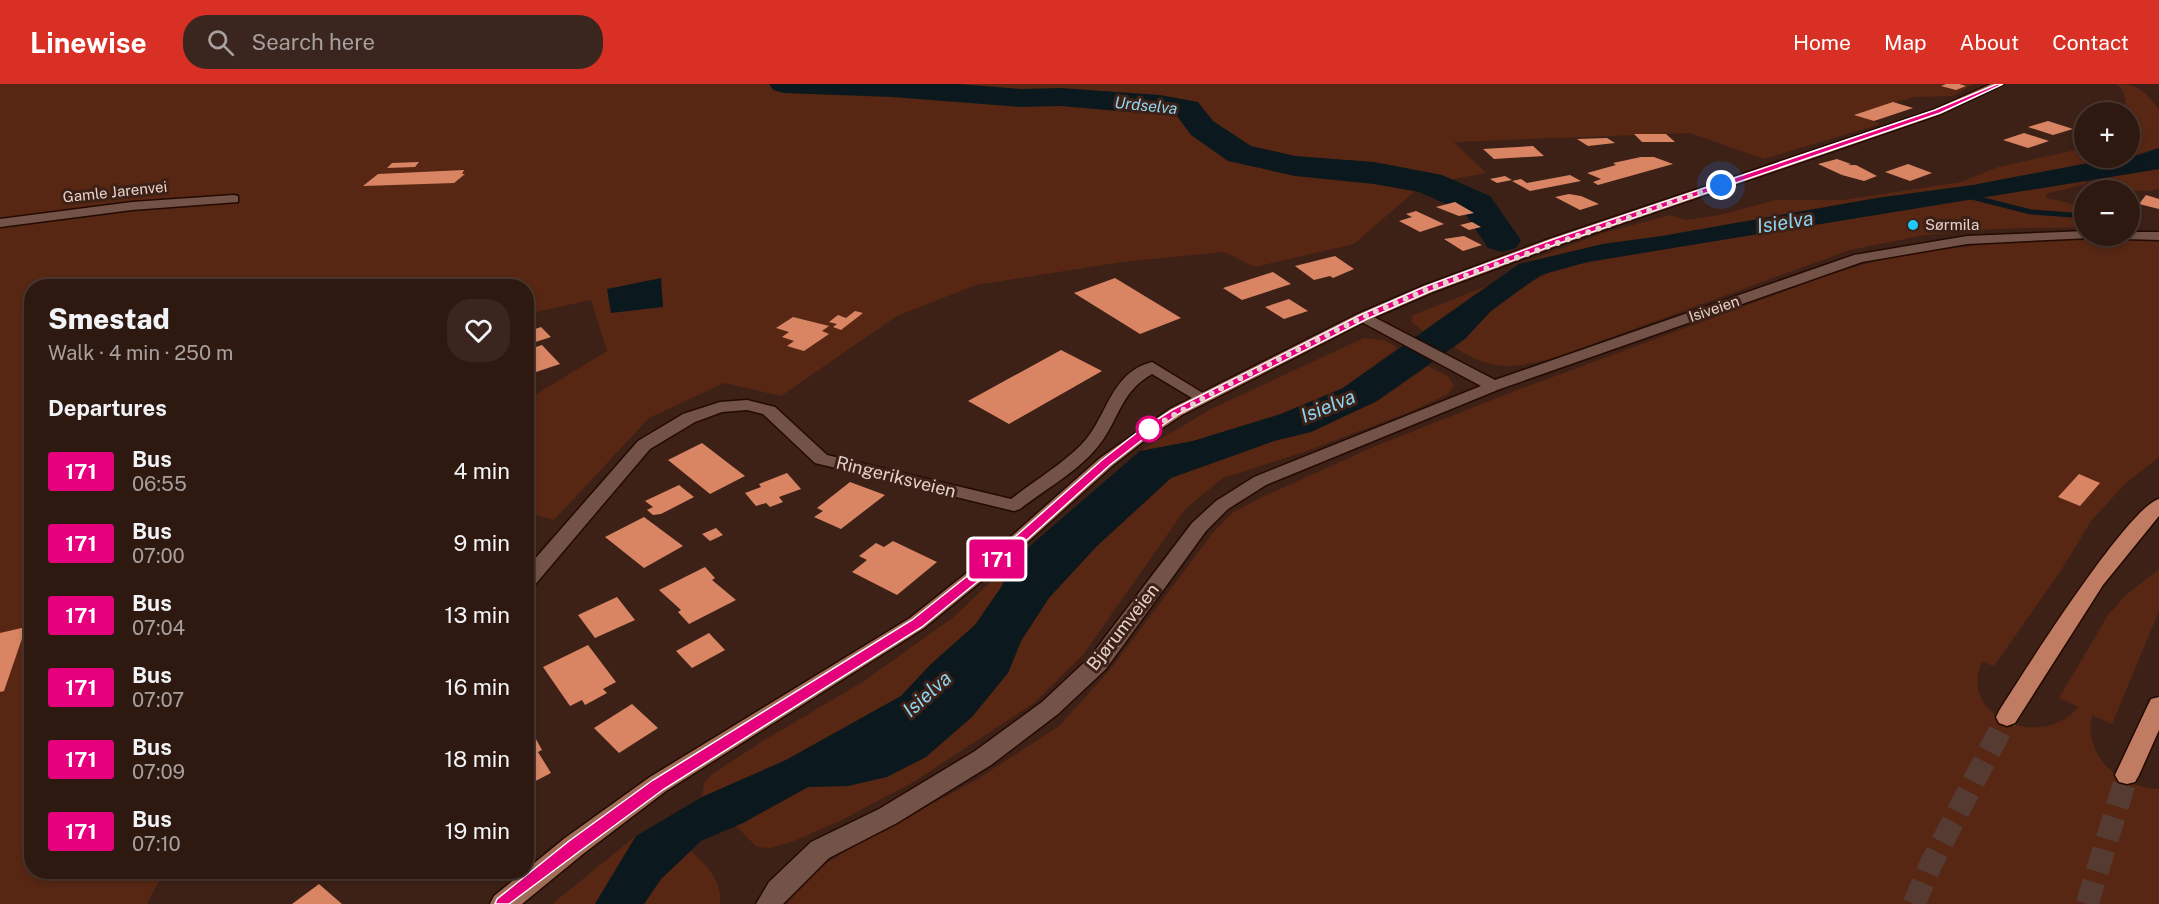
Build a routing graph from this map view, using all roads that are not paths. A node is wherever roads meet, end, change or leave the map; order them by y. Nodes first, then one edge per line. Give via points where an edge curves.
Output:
1 (1999, 84) edge
2 (234, 199) dead end
3 (0, 223) edge
4 (2074, 235) edge
5 (2140, 236) edge
6 (2159, 236) edge
7 (1363, 317) junction
8 (1494, 386) junction
9 (1203, 398) junction
10 (2159, 506) edge
11 (534, 573) edge
12 (2159, 705) edge
13 (2007, 717) tunnel mouth
14 (2127, 775) tunnel mouth
15 (534, 879) edge
16 (534, 879) edge
17 (503, 904) edge
18 (770, 904) edge

1 - 7 main road via 1937,112 1489,265
2 - 3 street, Gamle Jarenvei via 132,206
4 - 8 street, Isiveien via 1967,240 1859,258
5 - 6 street
7 - 8 street
7 - 9 main road
8 - 18 street, Bjørumveien via 1260,481 1222,505 1199,527 1098,663 1050,708 983,758 888,816 820,850 778,890
9 - 11 street, Ringeriksveien via 1152,367 1131,379 1088,448 1014,506 820,459 769,411 747,405 720,407 689,418 644,445
9 - 15 main road via 1134,441 917,623 658,784
10 - 13 highway via 2084,598
12 - 14 highway
16 - 17 main road

